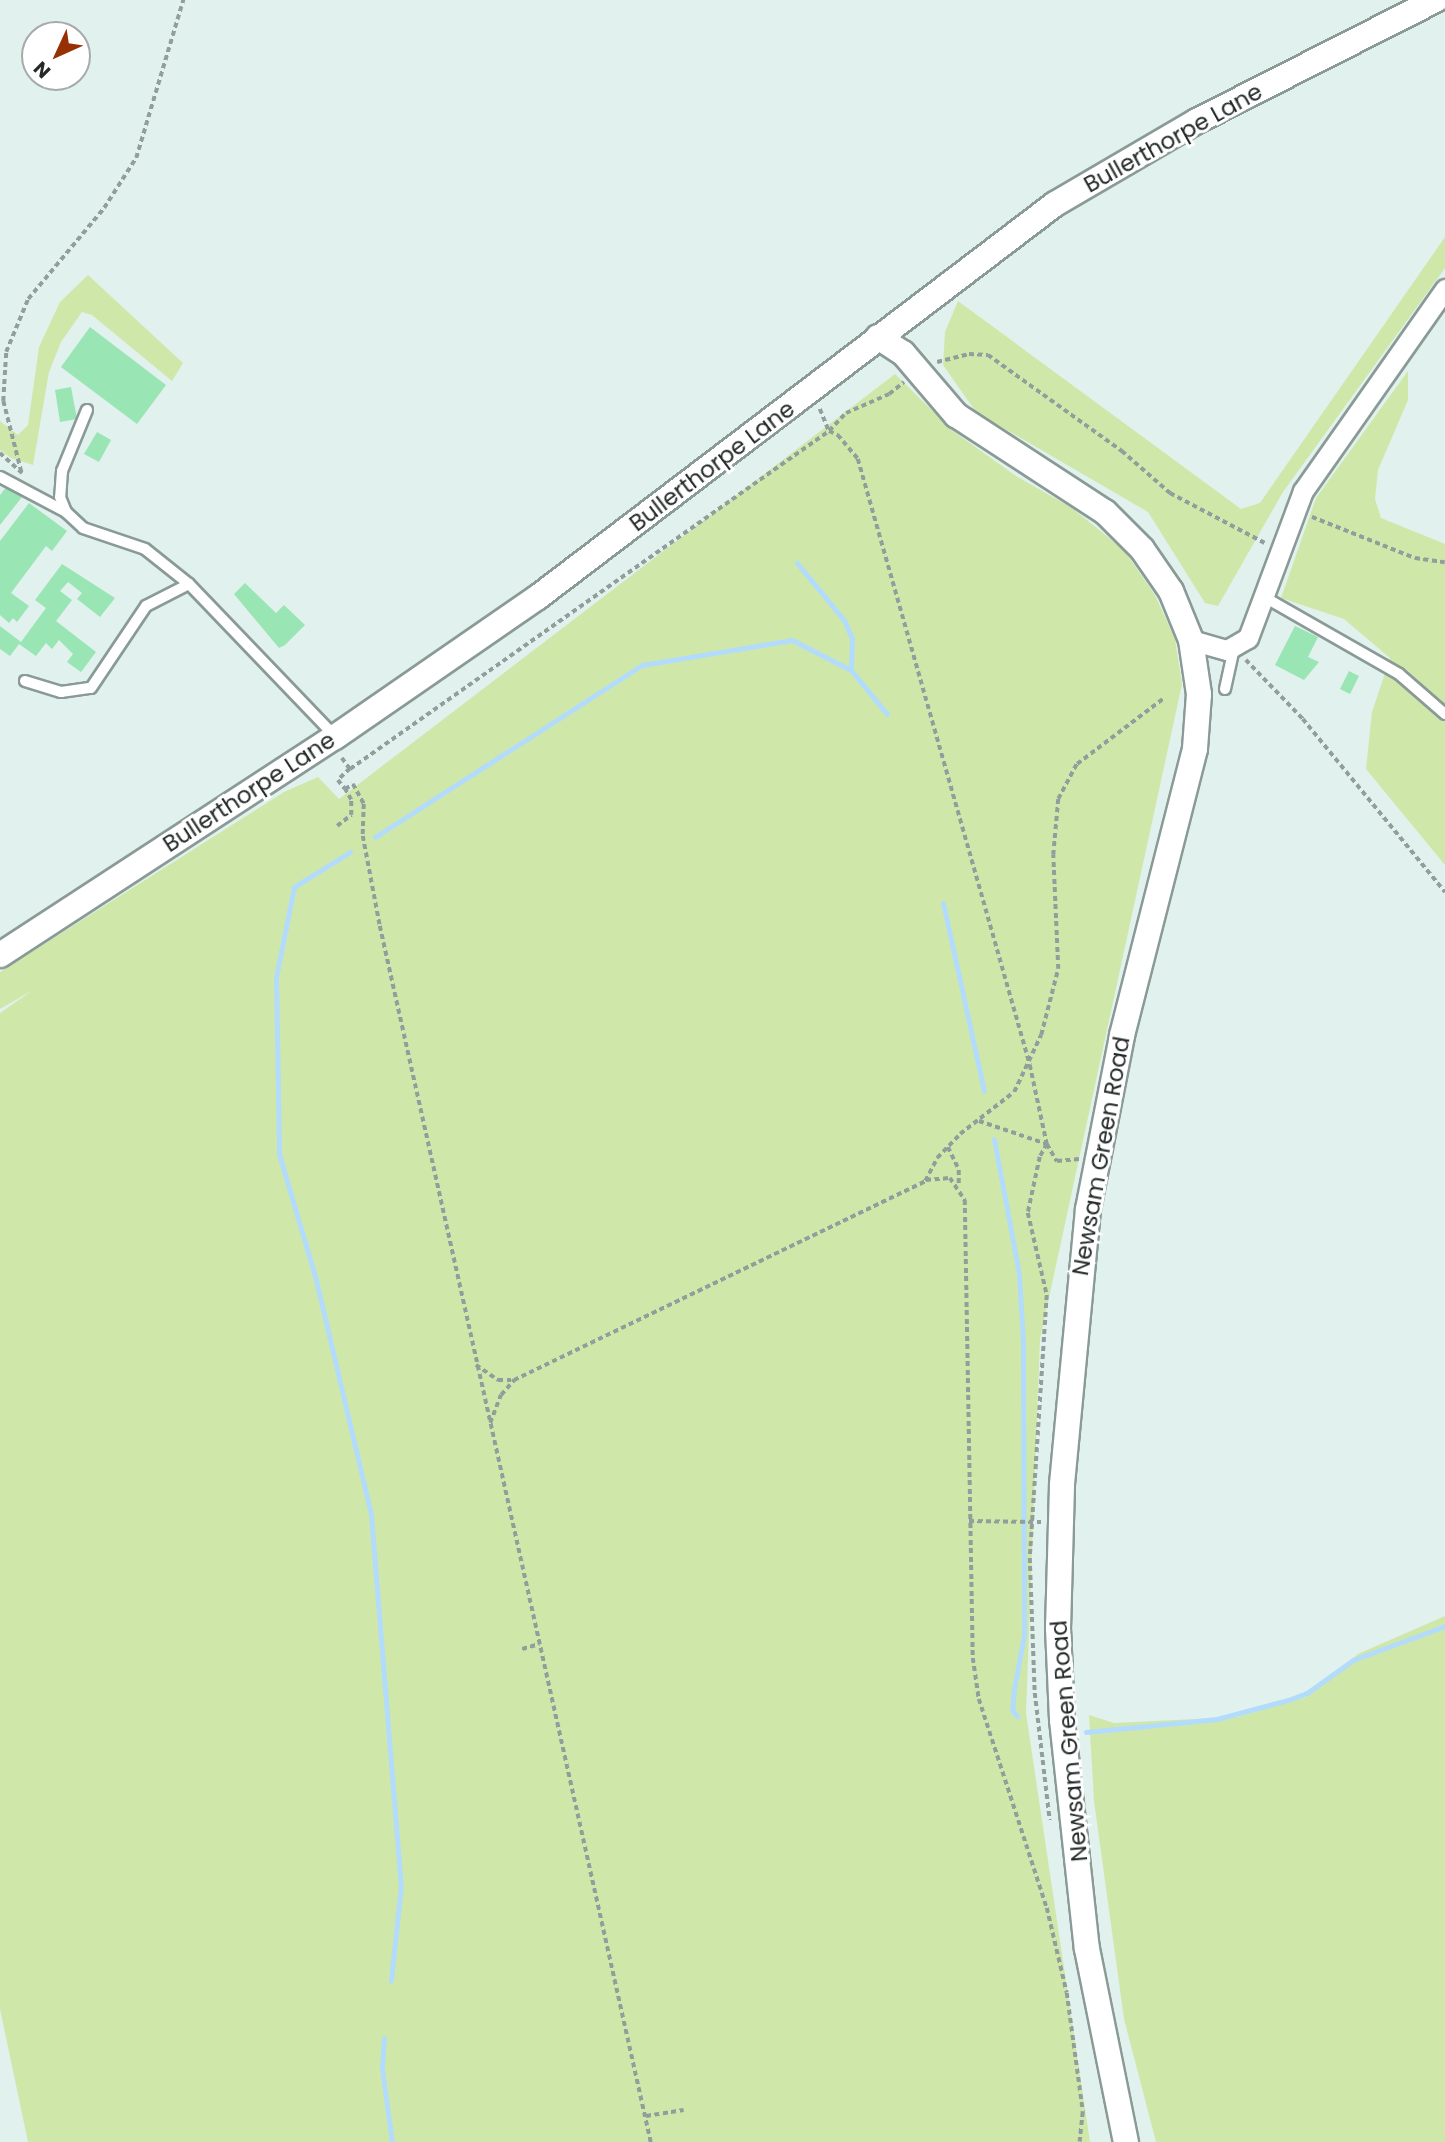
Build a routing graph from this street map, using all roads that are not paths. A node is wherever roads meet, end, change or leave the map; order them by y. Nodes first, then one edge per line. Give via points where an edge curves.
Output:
1 (1436, 0) edge
2 (1445, 289) edge
3 (878, 337) junction
4 (87, 410) dead end
5 (0, 477) edge
6 (66, 512) junction
7 (189, 584) junction
8 (1266, 598) junction
9 (1191, 640) junction
10 (1234, 648) junction
11 (25, 681) dead end
12 (1225, 689) dead end
13 (1445, 714) edge
14 (332, 738) junction
15 (0, 956) edge
16 (1126, 2142) edge

1 - 3 street, Bullerthorpe Lane via 1123,162 1055,204
2 - 8 street via 1303,491
3 - 9 street, Newsam Green Road via 918,370 956,415 1105,512 1142,549 1171,592
3 - 14 street, Bullerthorpe Lane via 538,597
4 - 6 lane via 62,471 60,497
5 - 6 lane
6 - 7 lane via 83,528 145,549
7 - 11 lane via 146,606 91,688 61,692
7 - 14 lane
8 - 10 street via 1248,638
8 - 13 lane via 1399,674
9 - 10 street
9 - 16 street, Newsam Green Road via 1199,694 1195,749 1157,885 1098,1157 1066,1410 1058,1628 1062,1720 1087,1949
10 - 12 lane
14 - 15 street, Bullerthorpe Lane

